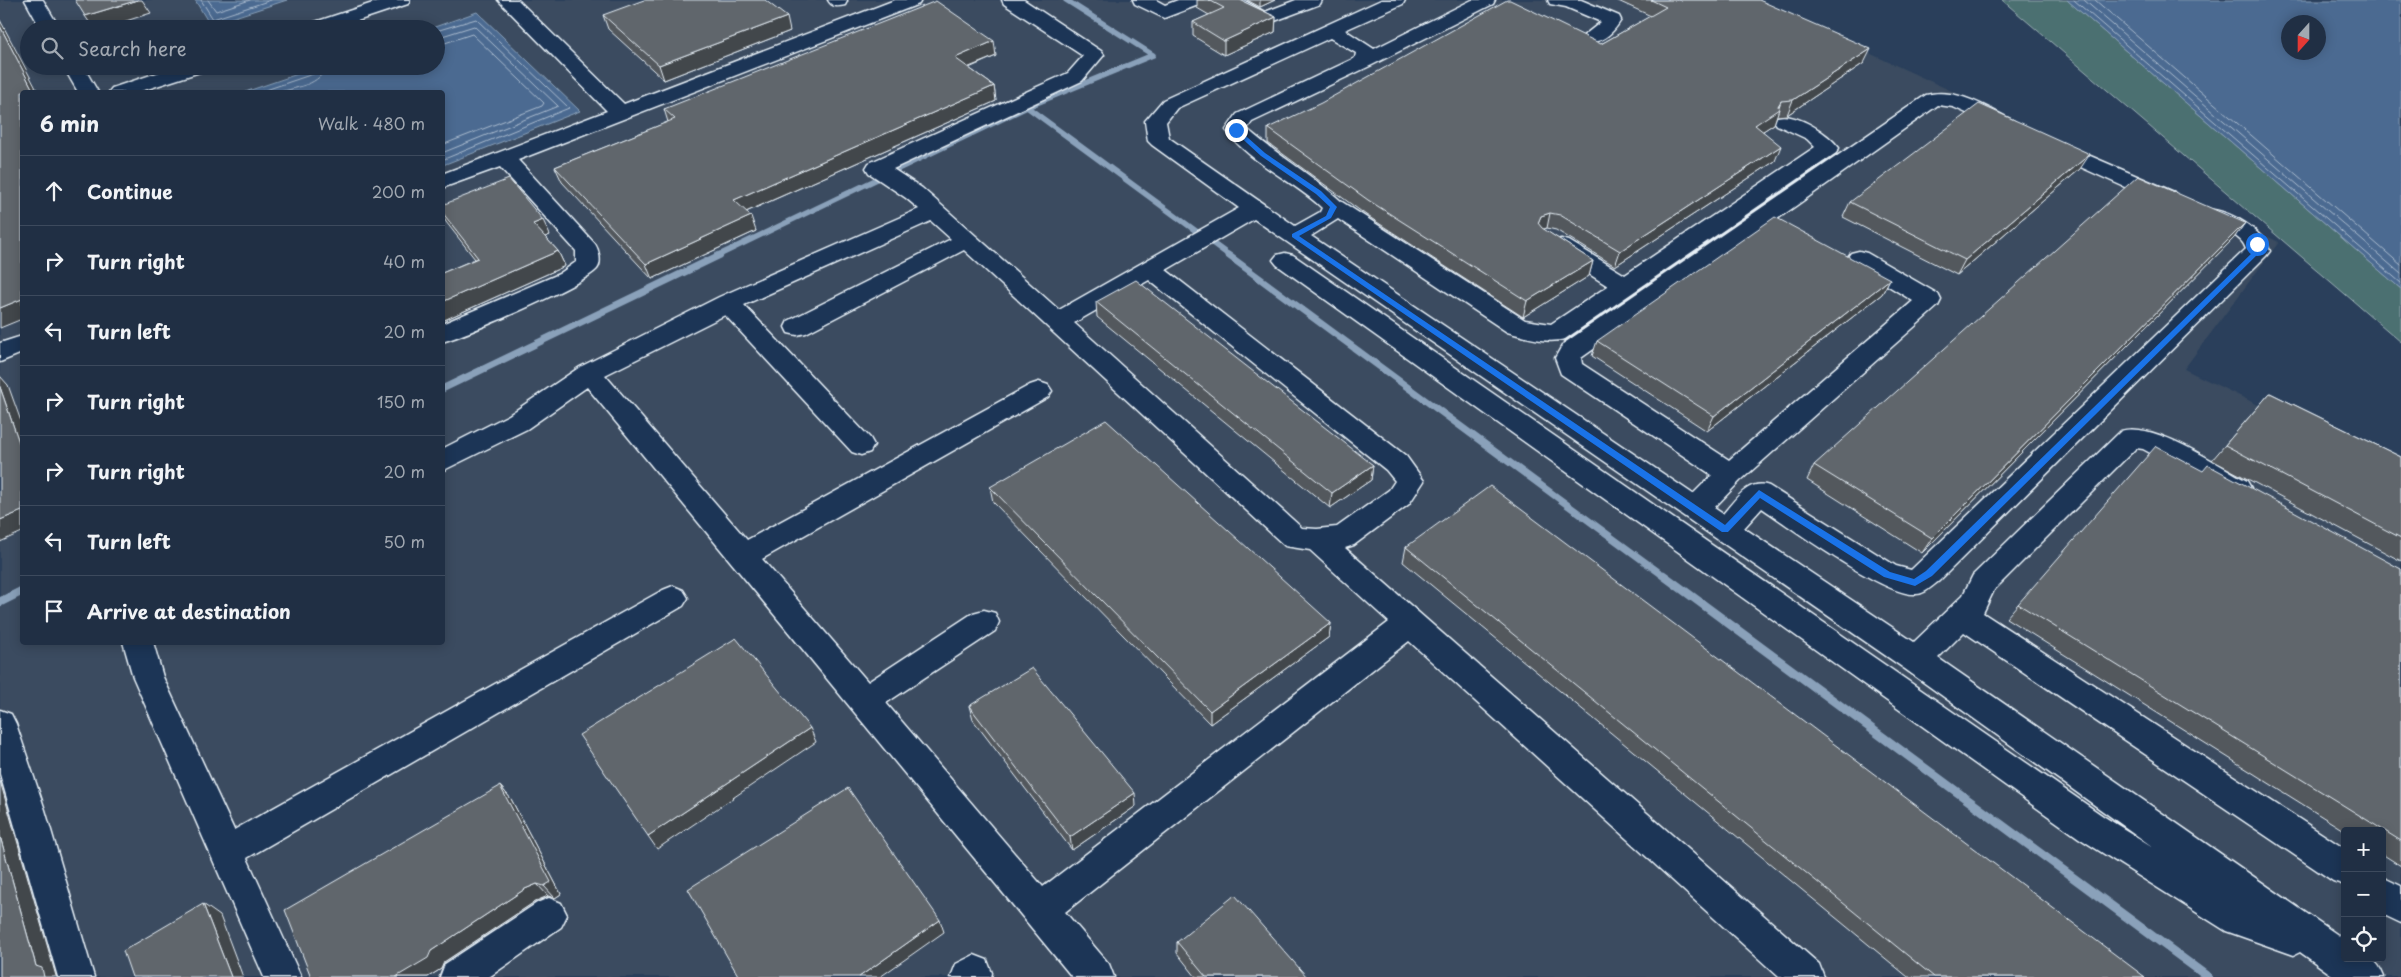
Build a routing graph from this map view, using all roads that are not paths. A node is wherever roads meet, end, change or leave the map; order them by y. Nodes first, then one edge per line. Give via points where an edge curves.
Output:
1 (34, 0) edge
2 (401, 0) edge
3 (507, 0) edge
4 (912, 0) edge
5 (1011, 0) edge
6 (1142, 0) edge
7 (1194, 0) edge
8 (1229, 0) edge
9 (1312, 0) edge
10 (1396, 0) edge
11 (1486, 0) edge
12 (1557, 0) edge
13 (46, 20) edge
14 (340, 20) edge
15 (1331, 30) junction
16 (1592, 37) edge
17 (1365, 61) junction
18 (78, 75) edge
19 (171, 75) edge
20 (87, 90) edge
21 (125, 90) edge
22 (621, 112) junction
23 (1784, 121) edge
24 (504, 158) junction
25 (445, 181) edge
26 (1334, 207) junction
27 (1255, 209) junction
28 (934, 211) junction
29 (1547, 237) edge
30 (966, 240) junction
31 (1289, 248) junction
32 (1859, 258) dead end
33 (1150, 269) junction
34 (1625, 286) junction
35 (728, 303) junction
36 (1057, 322) junction
37 (797, 327) dead end
38 (445, 333) edge
39 (20, 345) edge
40 (0, 353) edge
41 (589, 373) junction
42 (1039, 391) dead end
43 (861, 445) dead end
44 (445, 459) edge
45 (1730, 474) junction
46 (2261, 502) edge
47 (1695, 509) junction
48 (1725, 530) junction
49 (1316, 540) junction
50 (743, 556) junction
51 (674, 598) dead end
52 (1962, 615) junction
53 (984, 622) dead end
54 (1410, 623) junction
55 (139, 645) edge
56 (1916, 660) junction
57 (864, 701) junction
58 (0, 724) edge
59 (226, 852) junction
60 (2341, 866) edge
61 (2386, 897) edge
62 (2401, 906) edge
63 (1040, 910) junction
64 (549, 915) dead end
65 (2320, 945) junction
66 (76, 977) edge
67 (283, 977) edge
68 (458, 977) edge
69 (1096, 977) edge
70 (1806, 977) edge
71 (2366, 977) edge

1 - 13 street
2 - 14 street
3 - 22 street
4 - 22 street
5 - 28 street via 1094,55 1075,77 876,168 914,192
6 - 7 street via 1164,12
8 - 9 street via 1264,20
10 - 15 street
11 - 17 street
12 - 16 street via 1570,2 1612,20 1605,30
15 - 17 street via 1366,52
15 - 27 street via 1170,104 1155,121 1160,141
17 - 26 street via 1244,118 1236,130
18 - 20 street
19 - 21 street
22 - 24 street
23 - 34 street via 1814,135 1828,148
24 - 25 street
24 - 38 street via 587,249 588,265 567,279
26 - 31 street via 1328,217
26 - 34 street via 1516,326 1533,332 1556,333
27 - 31 street
27 - 33 street
28 - 30 street
28 - 35 street
29 - 34 street
30 - 36 street
30 - 37 street
31 - 47 street
31 - 65 street via 2091,827 2239,919
32 - 45 street via 1930,300
33 - 36 street
33 - 49 street via 1396,463 1410,481 1399,497 1344,537
35 - 41 street
35 - 43 street
36 - 49 street via 1295,538
39 - 40 street
41 - 44 street via 518,422
41 - 50 street
42 - 50 street
45 - 47 street
45 - 48 street via 1570,368 1568,358 1572,350 1933,98 1954,102 2031,136 2250,235 2257,244 2258,251 1929,573 1915,583 1887,575 1759,493
46 - 52 street via 2148,440 2130,438 1983,583 1974,603
47 - 48 street
48 - 56 street
49 - 54 street
50 - 57 street
51 - 59 street
52 - 56 street
52 - 60 street
53 - 57 street
54 - 63 street
54 - 70 street
55 - 59 street via 148,677
56 - 65 street
57 - 63 street
58 - 66 street
59 - 67 street
61 - 62 street
63 - 69 street
64 - 68 street
65 - 71 street

